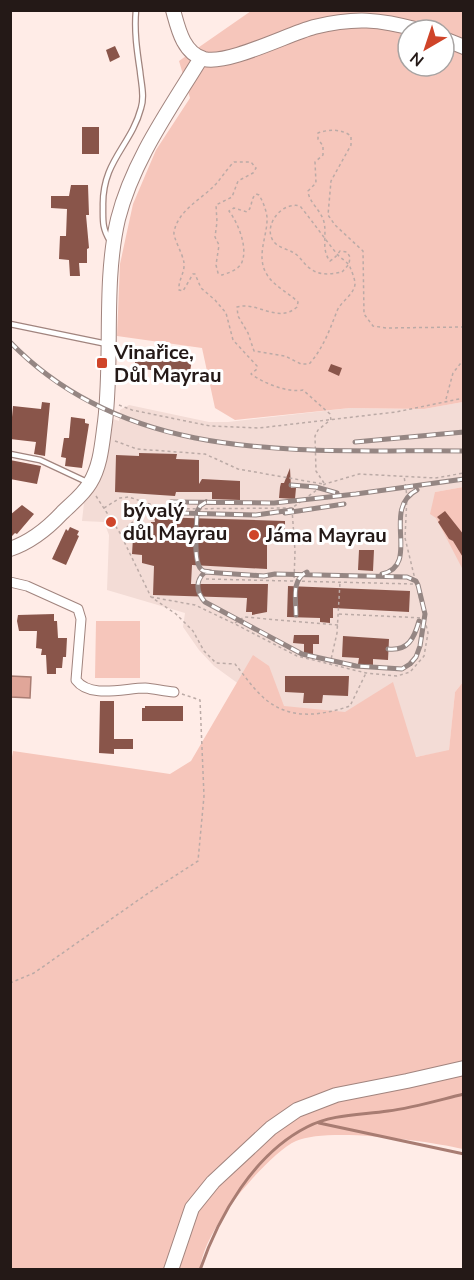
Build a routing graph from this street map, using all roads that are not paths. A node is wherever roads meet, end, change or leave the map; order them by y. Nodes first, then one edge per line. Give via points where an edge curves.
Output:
1 (135, 10) edge
2 (173, 10) edge
3 (396, 23) edge
4 (201, 58) junction
5 (113, 246) junction
6 (10, 324) edge
7 (110, 345) junction
8 (10, 454) edge
9 (89, 484) junction
10 (10, 549) edge
11 (10, 582) edge
12 (174, 692) road end
13 (464, 1068) edge
14 (171, 1269) edge

1 - 5 lane via 143,97 135,123 105,178 103,229
2 - 4 street via 183,40
3 - 4 street via 355,19 314,27 224,58
4 - 5 street via 130,181
5 - 7 street
6 - 7 lane
7 - 9 street via 103,438
8 - 9 lane via 40,460
9 - 10 street via 45,530
11 - 12 street via 78,609 81,619 76,680 80,685 94,690 145,688
13 - 14 street via 336,1095 297,1110 213,1182 192,1208

